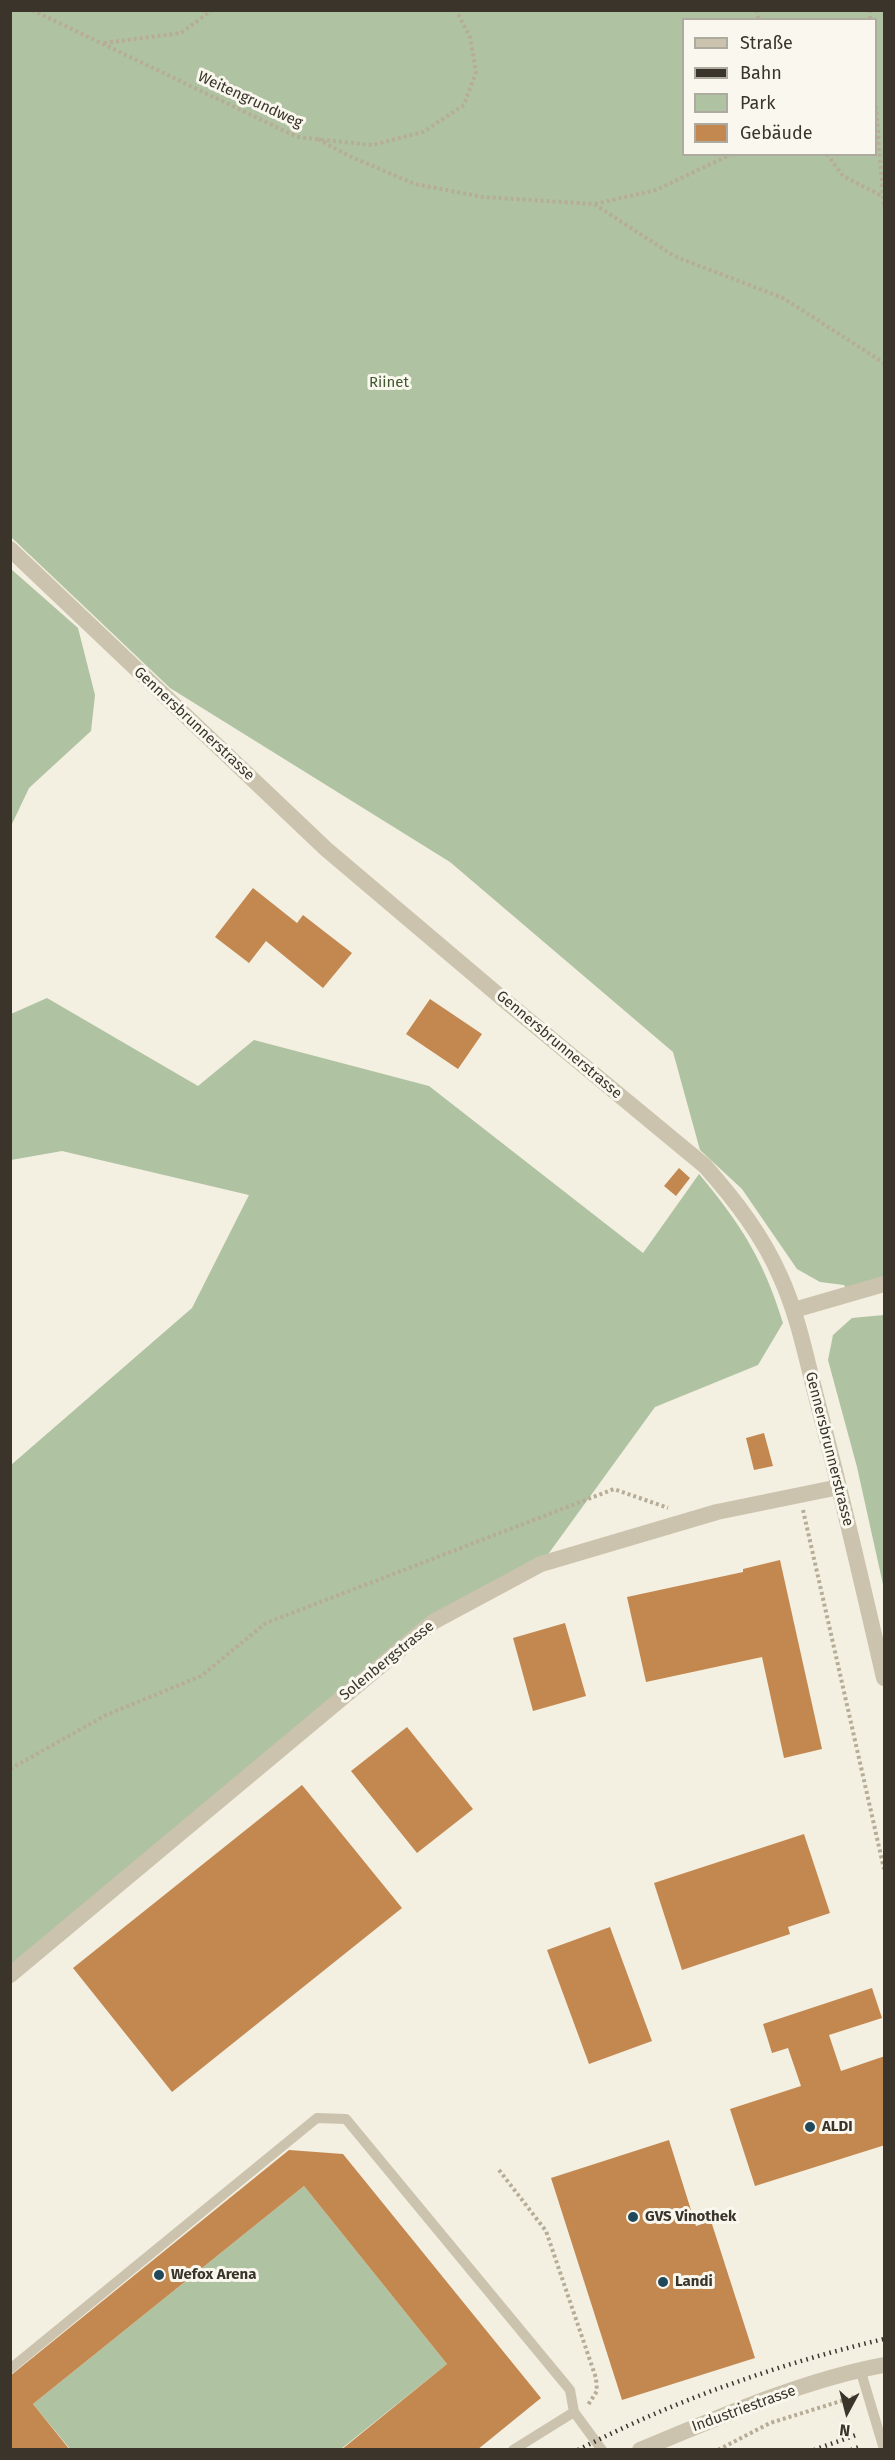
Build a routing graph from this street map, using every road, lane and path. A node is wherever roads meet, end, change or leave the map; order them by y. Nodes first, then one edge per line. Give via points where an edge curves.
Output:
1 (32, 10) edge
2 (212, 10) edge
3 (456, 10) edge
4 (104, 43) junction
5 (877, 117) edge
6 (318, 140) junction
7 (728, 156) edge
8 (828, 156) edge
9 (884, 197) edge
10 (594, 204) junction
11 (885, 208) edge
12 (885, 363) edge
13 (10, 549) edge
14 (885, 1284) edge
15 (794, 1310) junction
16 (839, 1487) junction
17 (800, 1495) junction
18 (698, 1518) junction
19 (885, 1678) edge
20 (10, 1769) edge
21 (885, 1869) edge
22 (10, 1975) edge
23 (499, 2170) dead end
24 (885, 2365) edge
25 (10, 2369) edge
26 (860, 2369) junction
27 (845, 2399) dead end
28 (574, 2412) junction
29 (885, 2449) edge
30 (513, 2450) edge
31 (602, 2450) edge
32 (640, 2450) edge
33 (718, 2450) edge

1 - 4 path, Weitengrundweg
2 - 4 path via 182,33
3 - 6 path, Weitengrundweg via 470,38 476,72 464,105 423,132 372,145
4 - 6 path, Weitengrundweg via 297,137
5 - 9 path
6 - 10 path via 415,184 483,197
7 - 10 path via 656,190
8 - 9 path via 843,176
9 - 11 path
10 - 12 path via 674,256 783,298
13 - 15 street, Gennersbrunnerstrasse via 326,849 705,1166 747,1216 777,1269
14 - 15 street
15 - 16 street, Gennersbrunnerstrasse
16 - 17 street, Solenbergstrasse
16 - 19 street, Gennersbrunnerstrasse
17 - 18 street, Solenbergstrasse
17 - 21 path
18 - 20 path via 614,1489 266,1623 201,1676 106,1714
18 - 22 street, Solenbergstrasse via 541,1564 433,1622
23 - 28 path via 546,2230 596,2378 597,2391 589,2404
24 - 26 street, Industriestrasse
25 - 28 lane via 317,2118 346,2119 570,2390
26 - 29 lane
26 - 32 street, Industriestrasse via 726,2414
27 - 33 path via 770,2423
28 - 30 lane
28 - 31 lane

